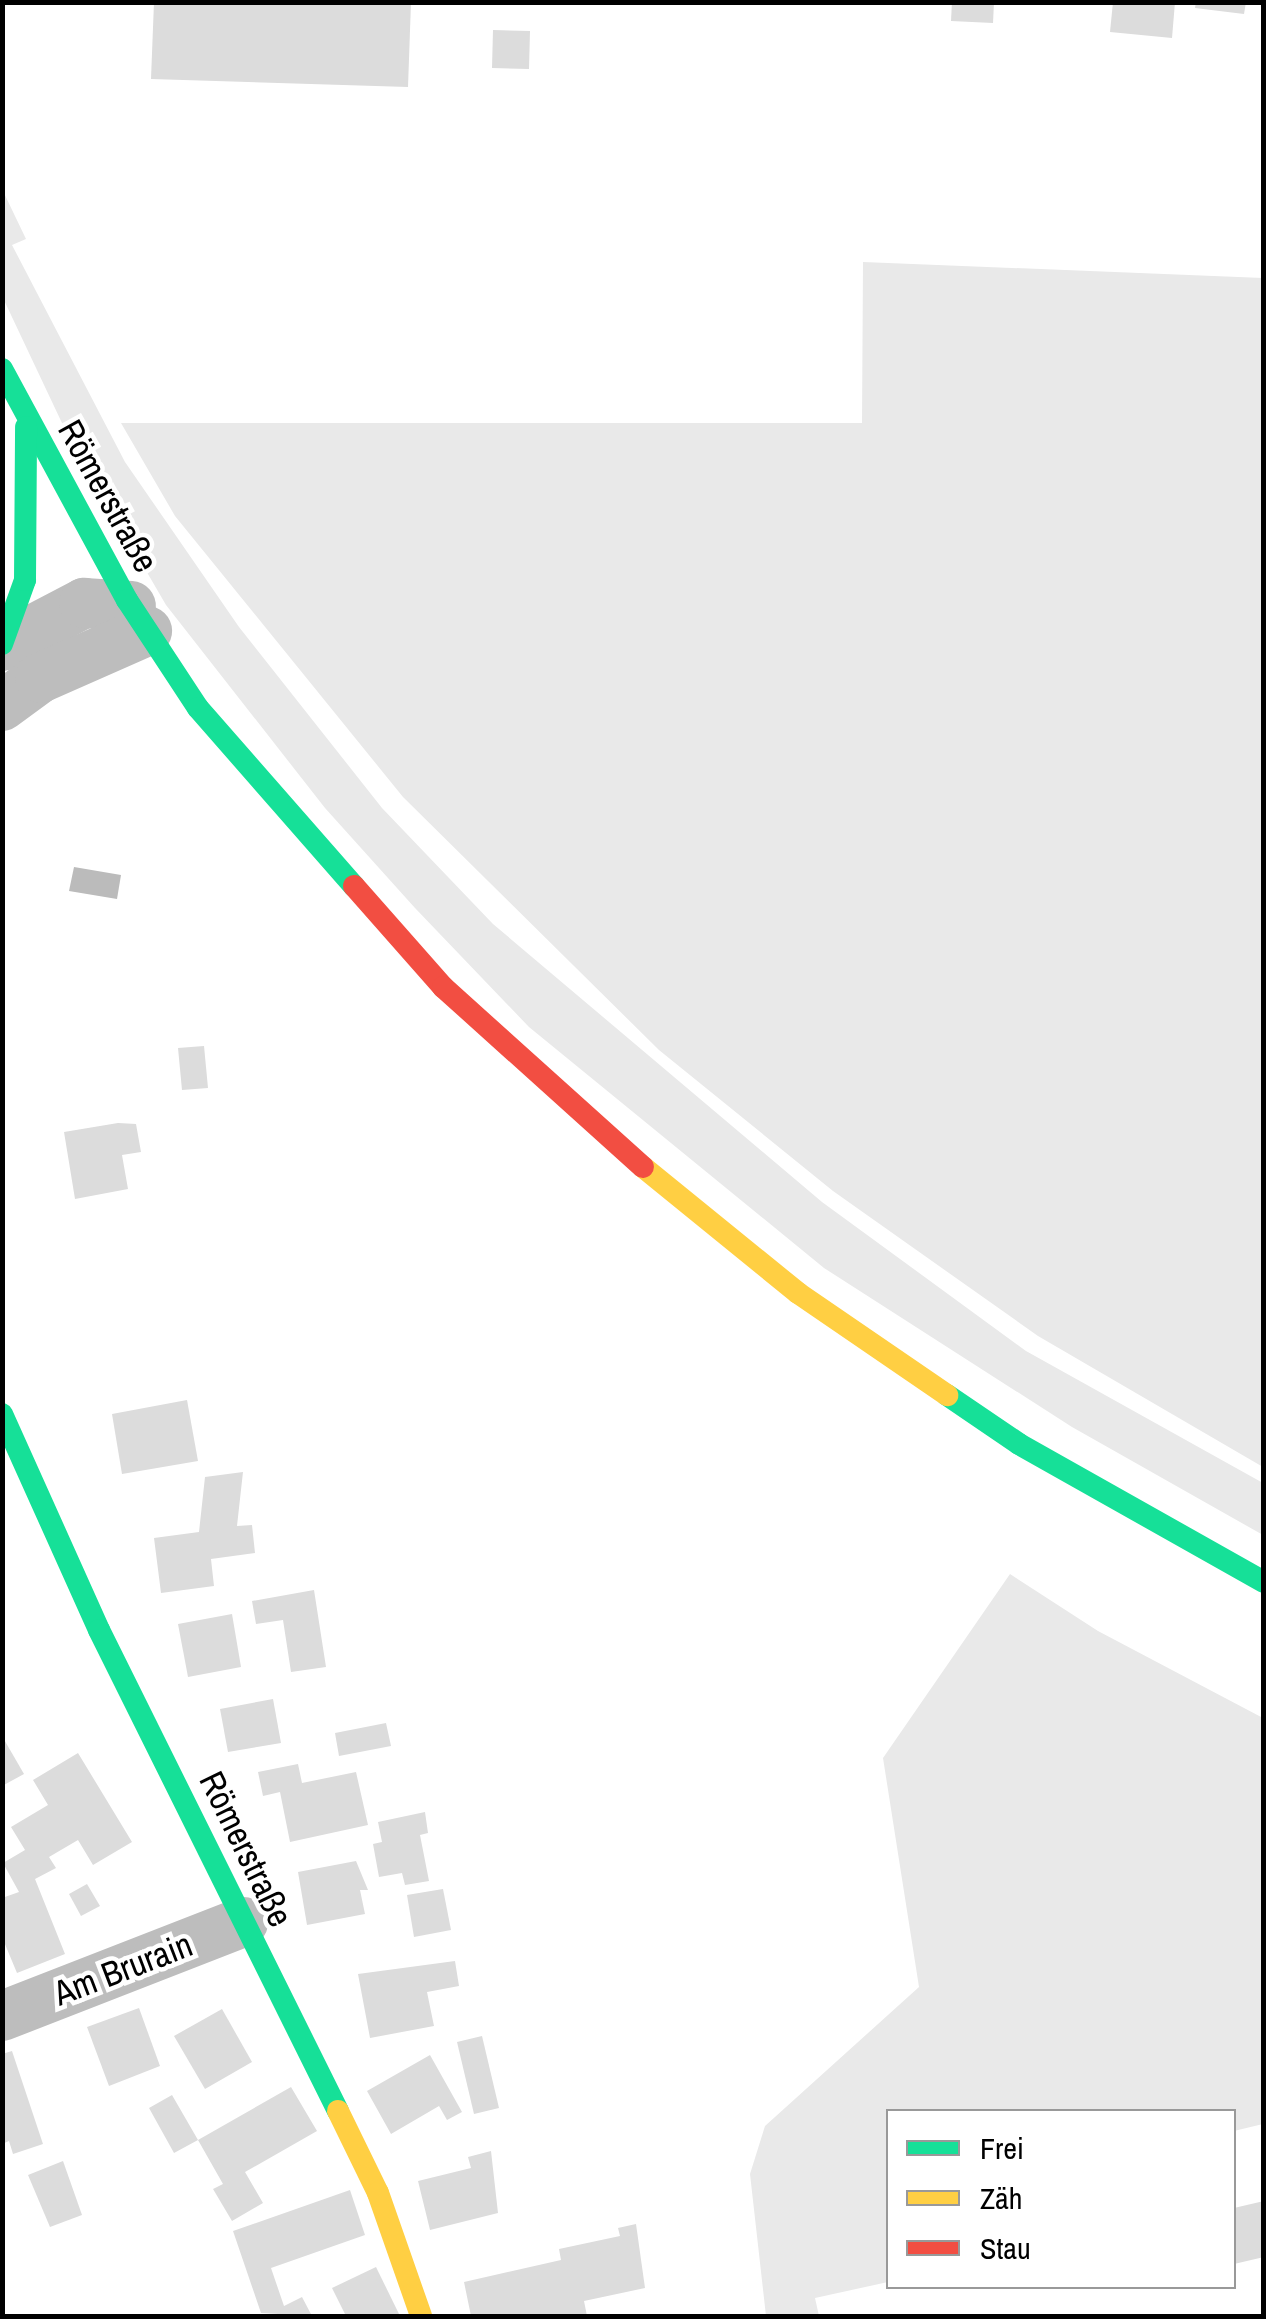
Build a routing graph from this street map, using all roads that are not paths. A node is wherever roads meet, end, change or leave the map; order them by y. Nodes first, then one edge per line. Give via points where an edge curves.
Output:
1 (2, 369) edge
2 (26, 419) junction
3 (139, 618) junction
4 (2, 645) edge
5 (2, 706) edge
6 (2, 1414) edge
7 (1264, 1582) edge
8 (243, 1922) junction
9 (2, 2016) edge
10 (421, 2316) edge

1 - 2 main road, Römerstraße
2 - 3 main road, Römerstraße
2 - 4 main road, Römerstraße via 25,580
3 - 4 street via 84,603
3 - 5 street
3 - 7 main road, Römerstraße via 211,724 422,966 614,1144 798,1293 1019,1444
6 - 8 main road, Römerstraße via 98,1630
8 - 9 street, Am Brurain
8 - 10 main road, Römerstraße via 378,2193

